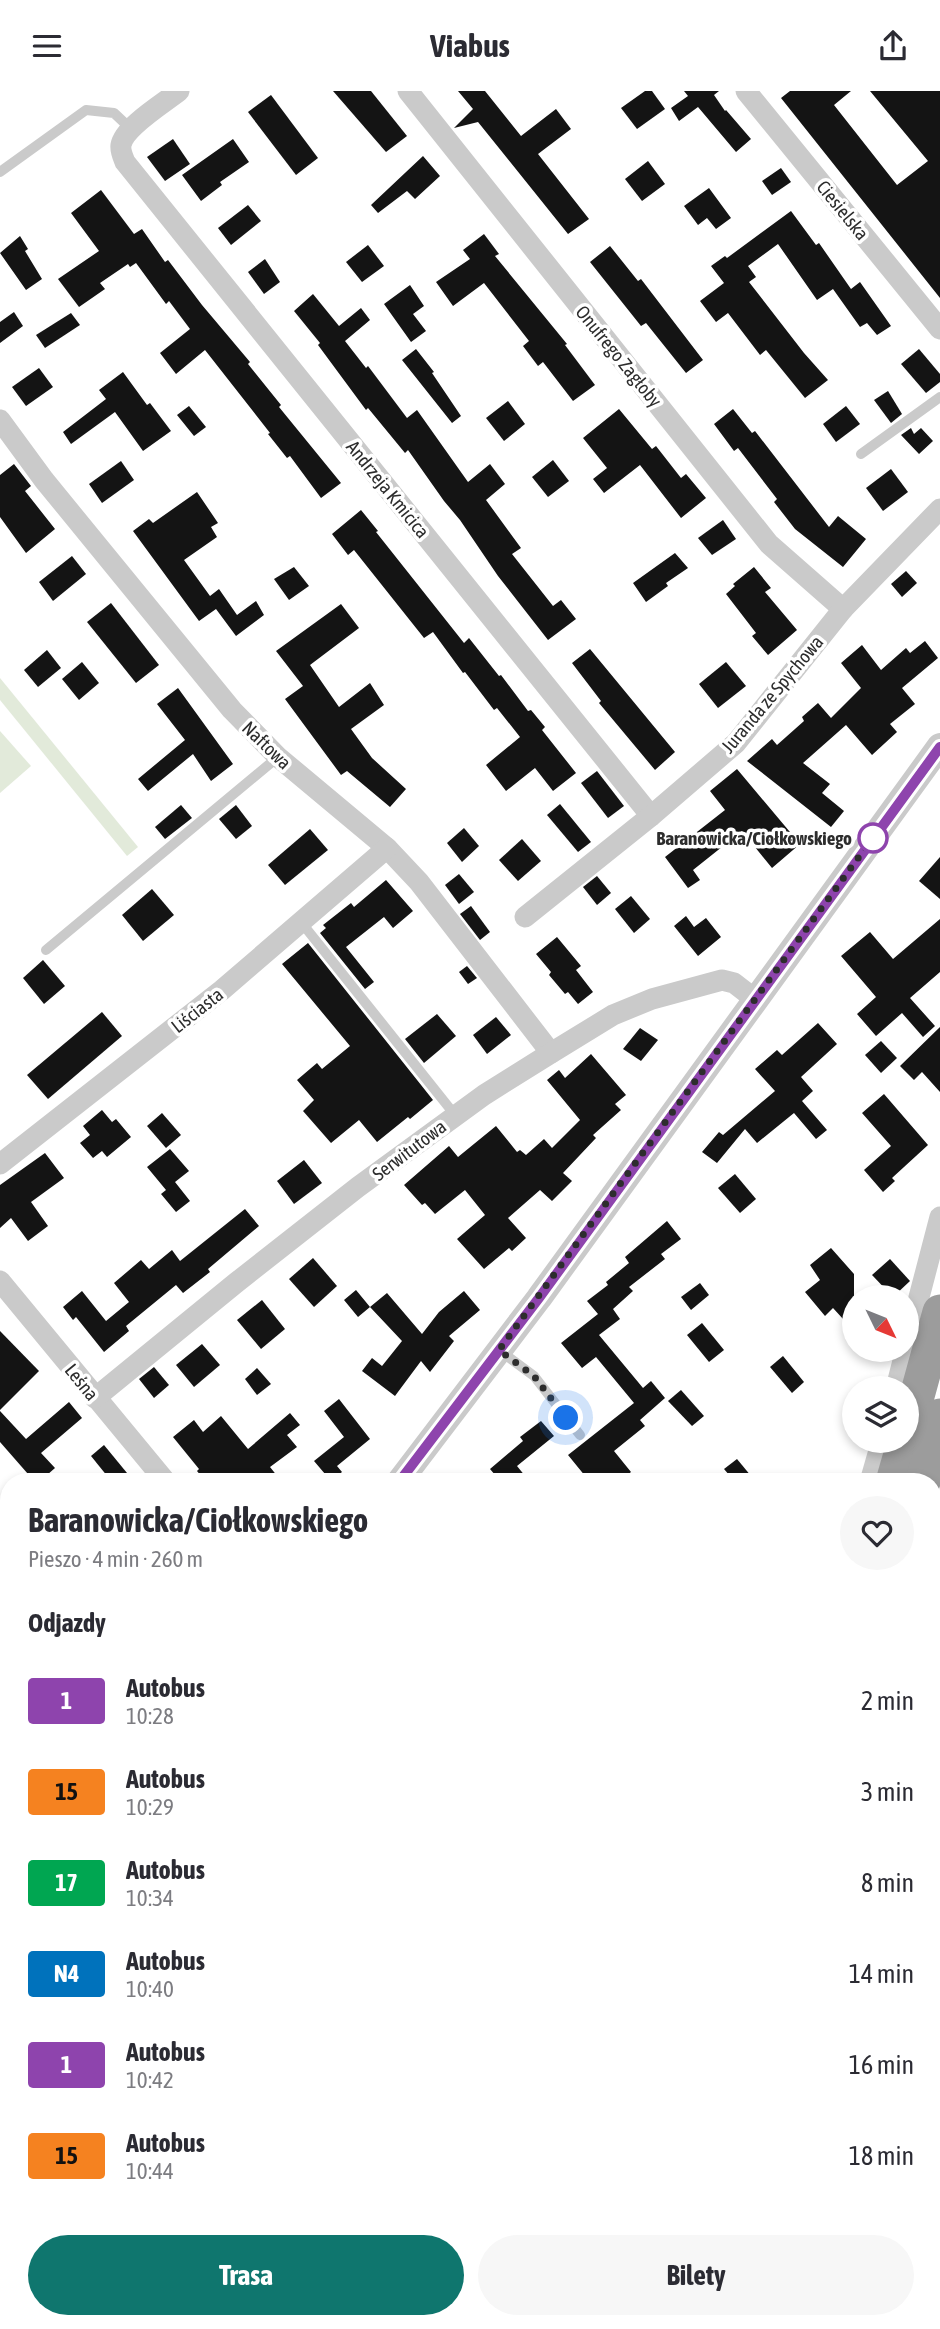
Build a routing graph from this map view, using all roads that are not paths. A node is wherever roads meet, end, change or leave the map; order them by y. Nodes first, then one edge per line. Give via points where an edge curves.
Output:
1 (179, 91) edge
2 (408, 91) edge
3 (746, 91) edge
4 (131, 129) junction
5 (0, 172) edge
6 (940, 329) edge
7 (940, 397) edge
8 (0, 420) edge
9 (861, 454) dead end
10 (940, 509) edge
11 (844, 609) junction
12 (940, 747) edge
13 (278, 757) junction
14 (651, 816) junction
15 (387, 848) junction
16 (525, 917) dead end
17 (301, 922) junction
18 (46, 950) dead end
19 (756, 1000) junction
20 (551, 1053) junction
21 (455, 1115) junction
22 (0, 1164) edge
23 (940, 1217) edge
24 (0, 1281) edge
25 (919, 1298) edge
26 (940, 1312) edge
27 (499, 1350) junction
28 (919, 1390) edge
29 (95, 1398) junction
30 (940, 1416) edge
31 (580, 1436) dead end
32 (879, 1453) edge
33 (902, 1453) edge
34 (158, 1473) edge
35 (406, 1473) edge
36 (873, 1473) edge
37 (896, 1473) edge
38 (925, 1473) edge

1 - 4 street
2 - 11 street, Onufrego Zagłoby via 769,544
3 - 6 street, Ciesielska
4 - 5 lane via 114,113 86,110
4 - 14 street, Andrzeja Kmicica via 121,145 125,162
7 - 9 lane
8 - 13 street, Naftowa via 232,711
10 - 11 street, Juranda ze Spychowa
11 - 14 street, Juranda ze Spychowa via 736,743
12 - 19 street
13 - 15 street, Naftowa
13 - 18 lane
14 - 16 street, Juranda ze Spychowa
15 - 17 street, Liściasta
15 - 20 street, Naftowa via 419,881
17 - 21 lane
17 - 22 street, Liściasta
19 - 20 street, Serwitutowa via 722,980 613,1015
19 - 27 street
20 - 21 street, Serwitutowa
21 - 29 street, Serwitutowa
23 - 25 street
24 - 29 street, Leśna
26 - 28 highway
27 - 31 lane via 534,1376
27 - 35 street
29 - 34 street, Leśna
30 - 38 highway
32 - 36 street
33 - 37 highway

